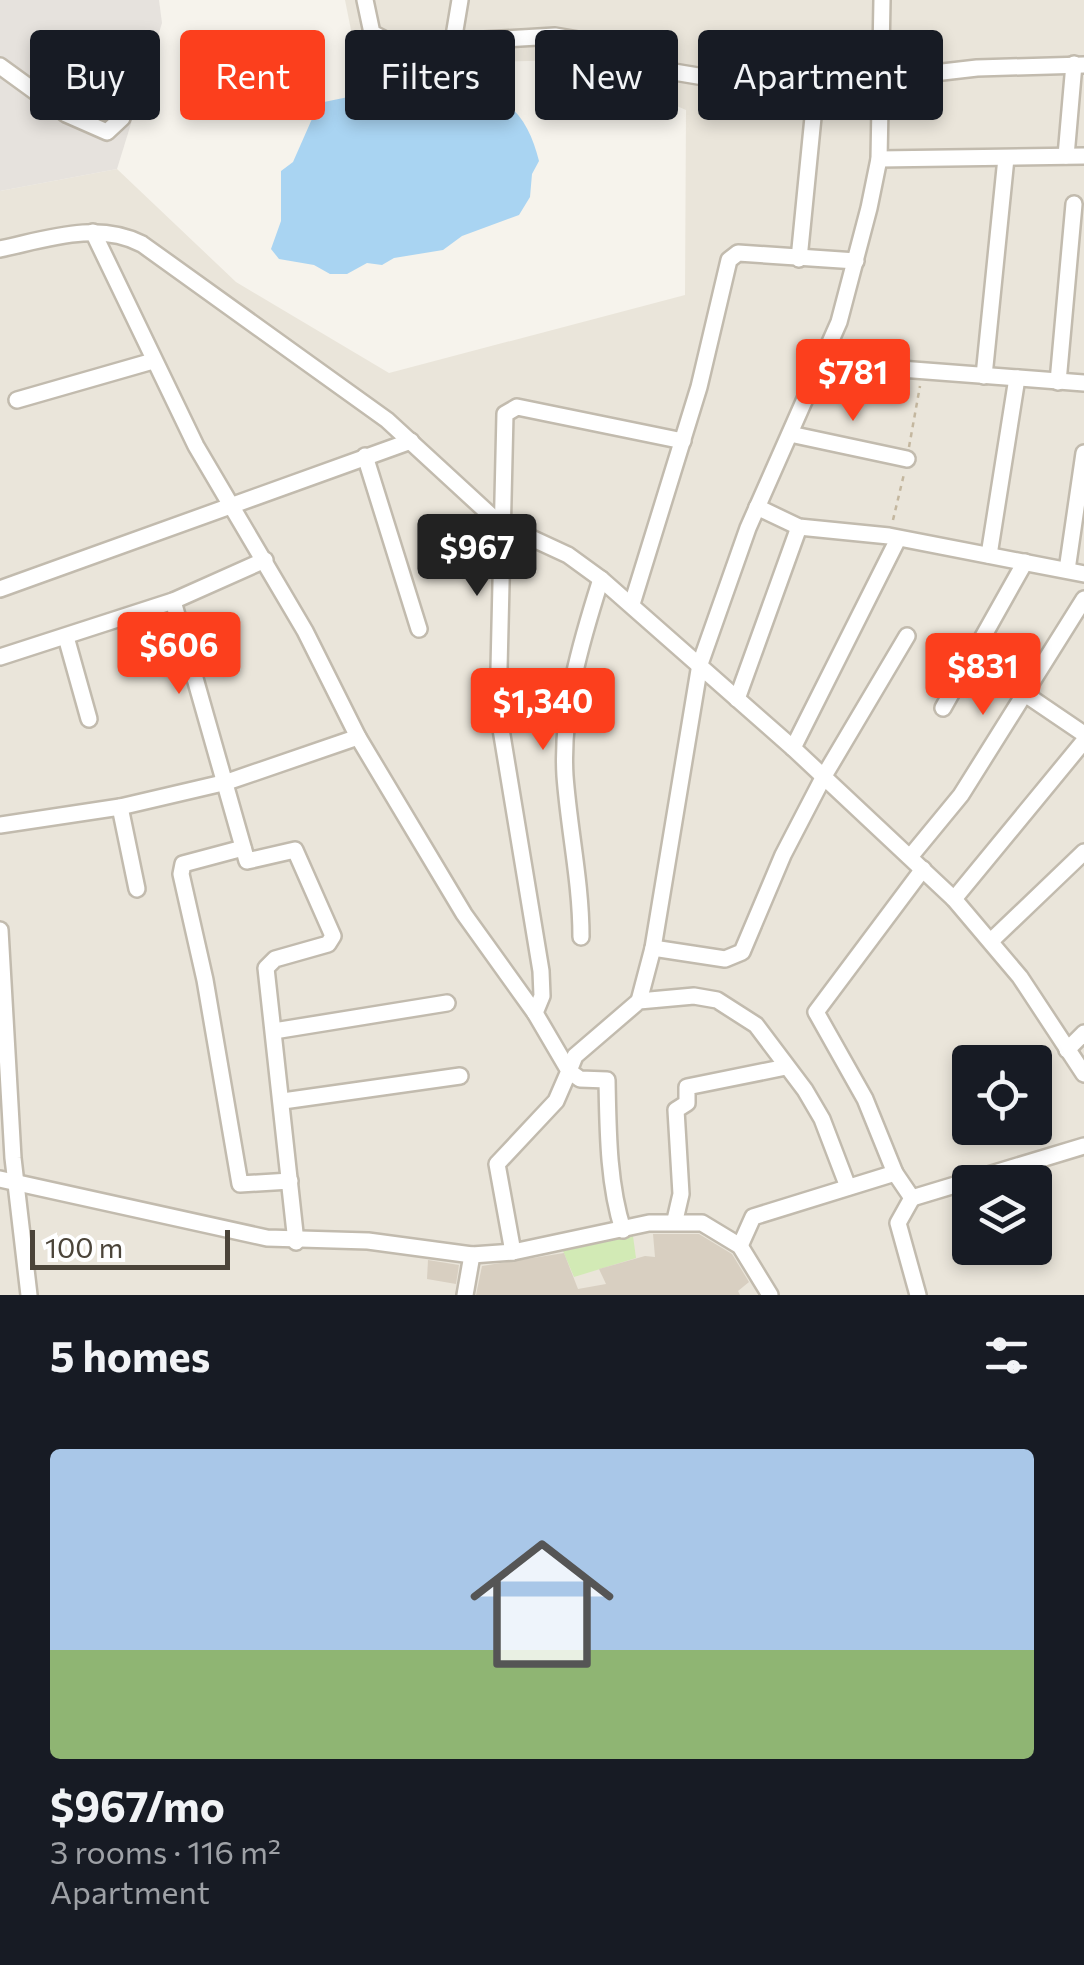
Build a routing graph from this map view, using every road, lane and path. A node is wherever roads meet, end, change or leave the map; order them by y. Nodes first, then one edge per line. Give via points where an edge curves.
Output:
1 (365, 0) edge
2 (460, 0) edge
3 (882, 0) edge
4 (371, 30) edge
5 (455, 30) edge
6 (882, 30) edge
7 (515, 38) edge
8 (1079, 64) edge
9 (0, 66) edge
10 (943, 72) edge
11 (698, 76) edge
12 (30, 88) edge
13 (80, 120) edge
14 (120, 120) edge
15 (812, 120) edge
16 (880, 120) edge
17 (1066, 156) junction
18 (1084, 156) edge
19 (1006, 158) junction
20 (879, 159) junction
21 (1074, 204) dead end
22 (93, 232) junction
23 (0, 249) edge
24 (799, 259) junction
25 (856, 261) junction
26 (154, 361) junction
27 (822, 363) junction
28 (984, 376) junction
29 (1017, 378) junction
30 (1058, 382) junction
31 (1084, 384) edge
32 (17, 400) dead end
33 (790, 434) junction
34 (411, 441) junction
35 (683, 442) junction
36 (1084, 453) edge
37 (366, 456) junction
38 (907, 458) dead end
39 (229, 504) junction
40 (757, 507) junction
41 (500, 523) junction
42 (799, 527) junction
43 (898, 539) junction
44 (989, 555) junction
45 (265, 560) junction
46 (1025, 562) junction
47 (1067, 570) junction
48 (1084, 574) edge
49 (601, 579) junction
50 (0, 589) edge
51 (1084, 599) edge
52 (173, 600) junction
53 (632, 604) junction
54 (419, 628) dead end
55 (907, 636) dead end
56 (66, 637) junction
57 (0, 657) edge
58 (700, 664) junction
59 (1025, 694) junction
60 (737, 699) junction
61 (943, 708) dead end
62 (90, 719) dead end
63 (358, 736) junction
64 (1084, 738) edge
65 (793, 748) junction
66 (1070, 759) junction
67 (1084, 772) edge
68 (824, 776) junction
69 (227, 782) junction
70 (120, 807) junction
71 (0, 825) edge
72 (242, 848) junction
73 (1084, 852) edge
74 (910, 857) junction
75 (923, 870) junction
76 (137, 889) dead end
77 (954, 899) junction
78 (0, 932) edge
79 (581, 936) dead end
80 (992, 940) junction
81 (653, 948) junction
82 (640, 1002) junction
83 (447, 1003) dead end
84 (534, 1013) junction
85 (274, 1031) junction
86 (1084, 1033) edge
87 (1068, 1050) junction
88 (786, 1067) junction
89 (569, 1071) junction
90 (1084, 1074) edge
91 (460, 1076) dead end
92 (283, 1101) junction
93 (5, 1112) edge
94 (1084, 1146) edge
95 (895, 1173) junction
96 (8, 1181) edge
97 (290, 1181) junction
98 (848, 1187) junction
99 (912, 1198) junction
100 (676, 1220) junction
101 (623, 1230) junction
102 (296, 1242) junction
103 (740, 1246) junction
104 (512, 1252) junction
105 (472, 1254) junction
106 (29, 1295) edge
107 (465, 1295) edge
108 (770, 1295) edge
109 (918, 1295) edge

1 - 4 street
2 - 5 street
3 - 6 street
7 - 11 street via 602,44 650,68
8 - 10 street
8 - 17 street
9 - 12 street
13 - 14 street via 107,132
15 - 24 street
16 - 20 street
17 - 18 street
17 - 19 street
19 - 20 street
19 - 28 street
20 - 25 street
21 - 30 street
22 - 23 street
22 - 26 street
22 - 34 street via 124,235 154,251
24 - 25 street
24 - 35 street via 738,253 729,260
25 - 27 street
26 - 32 street
26 - 39 street
27 - 28 street
27 - 33 street
28 - 29 street
29 - 30 street
29 - 44 street
30 - 31 street
33 - 38 street
33 - 40 street
34 - 37 street
34 - 41 street
35 - 41 street via 512,406 506,414
35 - 53 street
36 - 47 street
37 - 39 street
37 - 54 street
39 - 45 street
39 - 50 street
40 - 42 street
40 - 58 street
41 - 49 street
41 - 84 street via 498,711 540,971 542,996
42 - 43 street
42 - 60 street
43 - 44 street
43 - 65 street
44 - 46 street
45 - 52 street
45 - 63 street
46 - 47 street
46 - 61 street
47 - 48 street
49 - 53 street
49 - 79 street via 565,732
51 - 59 street
52 - 56 street
52 - 69 street
53 - 58 street
55 - 68 street
56 - 57 street
56 - 62 street
58 - 60 street
58 - 81 street
59 - 64 street
59 - 74 street via 961,795
60 - 65 street
63 - 69 street
63 - 84 street via 464,914
64 - 66 street
65 - 68 street
66 - 67 street
66 - 77 street
68 - 74 street
68 - 81 street via 742,952 725,959
69 - 70 street
69 - 72 street
70 - 71 street
70 - 76 street
72 - 85 street via 250,863 295,850 332,936 328,944 266,968
72 - 97 street via 183,864 181,874 240,1184
73 - 80 street
74 - 75 street
75 - 77 street
75 - 95 street via 816,1012 866,1099
77 - 80 street
78 - 93 street
80 - 87 street
81 - 82 street
82 - 88 street via 704,996 732,1007 756,1025
82 - 89 street via 575,1056
83 - 85 street
84 - 89 street
85 - 92 street
86 - 87 street
87 - 90 street
88 - 98 street via 822,1119
88 - 100 street via 687,1087 687,1103 676,1110
89 - 101 street via 580,1079 607,1080 612,1192
89 - 104 street via 556,1101 497,1164
91 - 92 street
92 - 97 street
93 - 96 street
94 - 99 street
95 - 98 street
95 - 99 street
96 - 102 street
96 - 106 street
97 - 102 street
98 - 103 street via 753,1216
99 - 109 street via 898,1222
100 - 101 street
100 - 103 street via 717,1229
101 - 104 street
102 - 105 street via 368,1241
103 - 108 street
104 - 105 street
105 - 107 street

